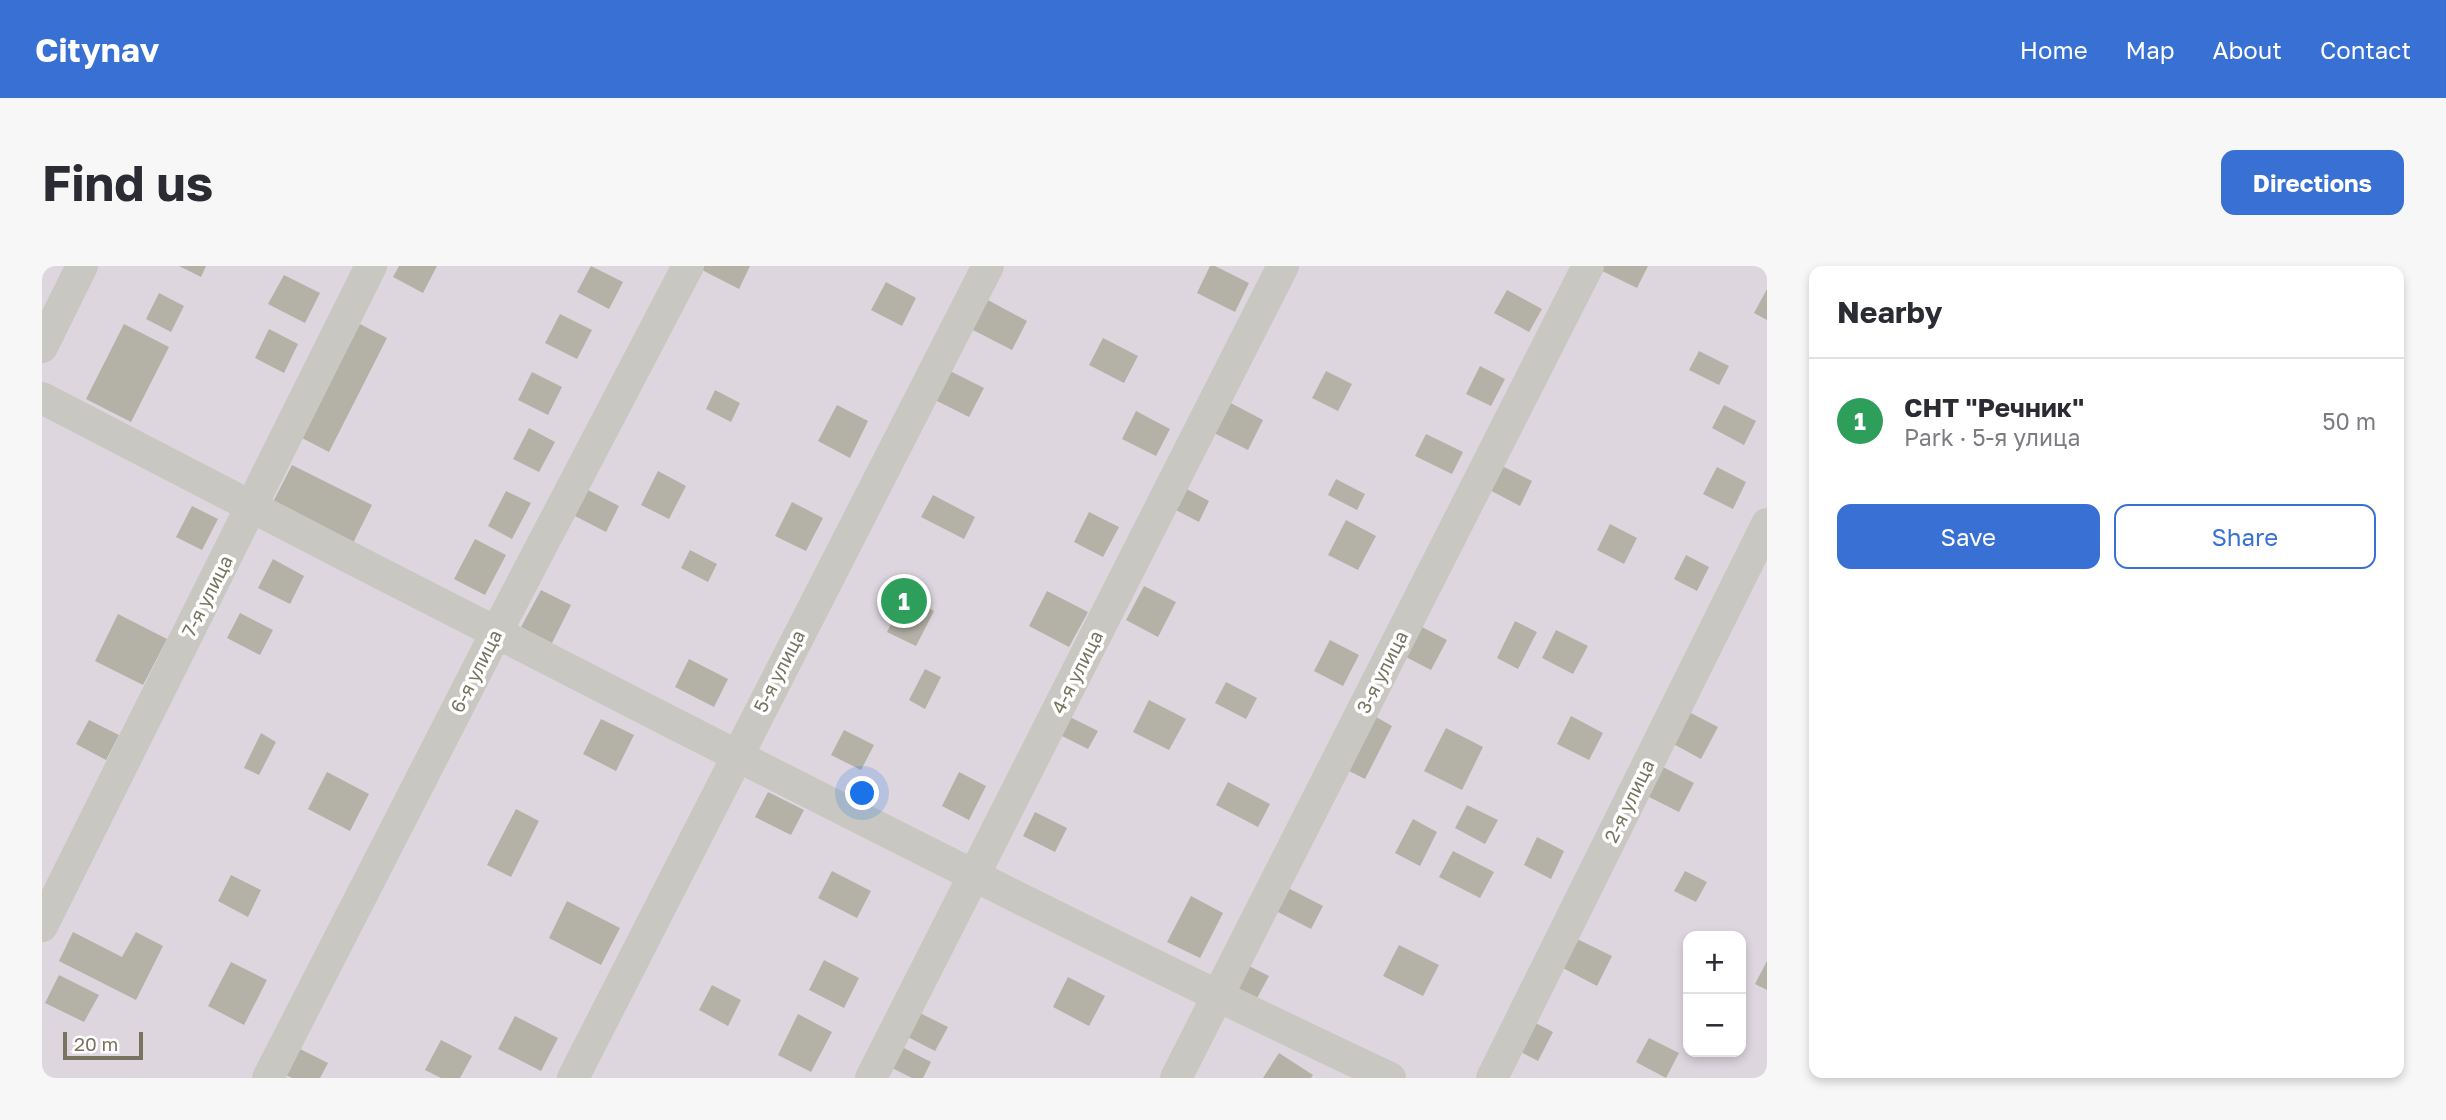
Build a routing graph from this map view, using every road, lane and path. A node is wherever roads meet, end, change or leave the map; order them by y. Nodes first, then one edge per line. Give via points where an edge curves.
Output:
1 (82, 266) edge
2 (371, 266) edge
3 (688, 266) edge
4 (988, 266) edge
5 (1283, 266) edge
6 (1588, 266) edge
7 (42, 347) edge
8 (42, 398) edge
9 (251, 508) junction
10 (1767, 524) edge
11 (496, 633) junction
12 (736, 755) junction
13 (973, 876) junction
14 (42, 926) edge
15 (1217, 997) junction
16 (268, 1078) edge
17 (573, 1078) edge
18 (871, 1078) edge
19 (1176, 1078) edge
20 (1390, 1078) edge
21 (1492, 1078) edge

1 - 7 street
2 - 9 street, 7-я улица
3 - 11 street, 6-я улица
4 - 12 street, 5-я улица
5 - 13 street, 4-я улица
6 - 15 street, 3-я улица
8 - 9 street
9 - 11 street
9 - 14 street, 7-я улица
10 - 21 street, 2-я улица
11 - 12 street
11 - 16 street, 6-я улица
12 - 13 street
12 - 17 street, 5-я улица
13 - 15 street
13 - 18 street, 4-я улица
15 - 19 street, 3-я улица
15 - 20 street

